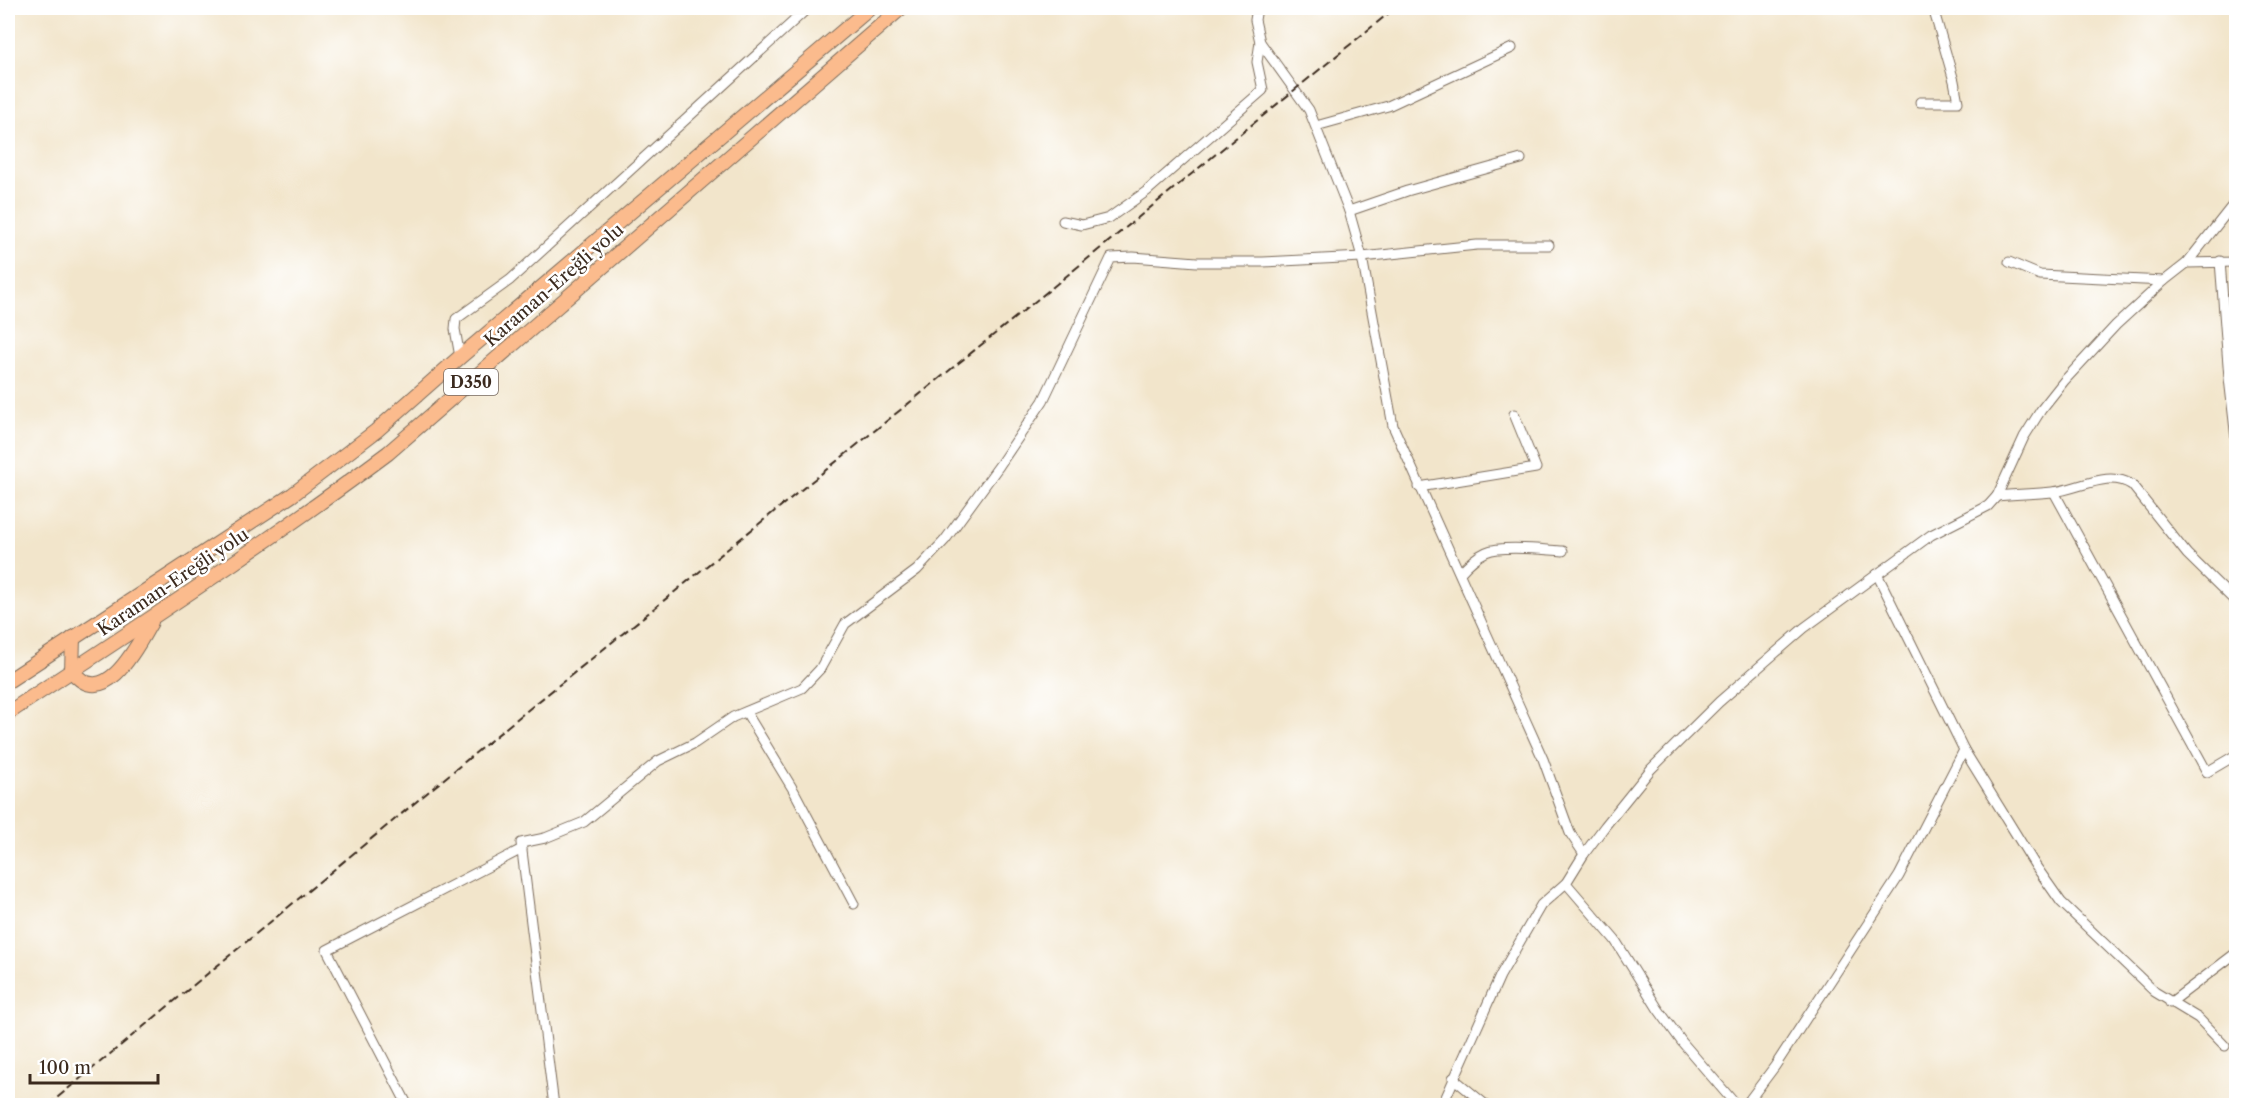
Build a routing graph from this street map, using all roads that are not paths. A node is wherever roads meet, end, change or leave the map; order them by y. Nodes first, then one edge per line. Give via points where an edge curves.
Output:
1 (808, 8) edge
2 (870, 8) edge
3 (901, 8) edge
4 (1257, 8) edge
5 (1933, 8) edge
6 (1260, 42) junction
7 (1512, 48) dead end
8 (1920, 102) dead end
9 (1316, 126) junction
10 (1521, 159) dead end
11 (2236, 201) edge
12 (1349, 211) junction
13 (1063, 221) dead end
14 (1549, 245) dead end
15 (1362, 257) junction
16 (2220, 261) junction
17 (2009, 262) dead end
18 (2236, 262) edge
19 (2187, 263) junction
20 (2164, 281) junction
21 (460, 357) junction
22 (1514, 414) dead end
23 (2236, 438) edge
24 (1419, 487) junction
25 (2054, 492) junction
26 (1996, 496) junction
27 (1563, 551) dead end
28 (1460, 573) junction
29 (1877, 574) junction
30 (2236, 602) edge
31 (152, 619) junction
32 (72, 638) junction
33 (72, 671) junction
34 (8, 681) edge
35 (746, 711) junction
36 (8, 713) edge
37 (1964, 750) junction
38 (2236, 756) edge
39 (521, 846) junction
40 (1584, 854) junction
41 (1566, 884) junction
42 (854, 904) dead end
43 (2236, 953) edge
44 (2170, 1003) junction
45 (2225, 1046) dead end
46 (1453, 1078) junction
47 (408, 1106) edge
48 (554, 1106) edge
49 (1442, 1106) edge
50 (1487, 1106) edge
51 (1737, 1106) edge
52 (1746, 1106) edge

1 - 21 street via 510,280 456,319
2 - 21 highway, Karaman-Ereğli yolu / D350
3 - 31 highway, Karaman-Ereğli yolu / D350 via 388,453
4 - 6 street via 1255,20
5 - 8 street via 1958,102
6 - 9 street via 1303,100
6 - 13 street via 1257,62 1263,90 1147,191 1109,218 1082,225
7 - 9 street via 1388,106
9 - 12 street
10 - 12 street
11 - 19 street
12 - 15 street
14 - 15 street via 1477,244
15 - 24 street via 1393,426
15 - 35 street via 1263,262 1111,258 1043,401 945,540 917,570 845,624 820,669 802,688
16 - 18 street
16 - 19 street
16 - 23 street
17 - 20 street via 2040,275
19 - 20 street
20 - 26 street via 2116,325 2041,410
21 - 32 highway, Karaman-Ereğli yolu / D350 via 376,431 292,495
22 - 24 street via 1536,468
24 - 28 street
25 - 26 street
25 - 30 street via 2113,477 2125,480 2187,554
25 - 38 street via 2207,772
26 - 29 street via 1988,506 1931,535
27 - 28 street via 1488,550
28 - 40 street via 1543,759 1570,833
29 - 37 street
29 - 40 street via 1804,628 1719,702 1651,769
31 - 33 highway, Karaman-Ereğli yolu / D350
31 - 33 highway via 132,654 109,680 86,684
32 - 33 highway
32 - 34 highway, Karaman-Ereğli yolu / D350
33 - 36 highway, Karaman-Ereğli yolu / D350
35 - 39 street via 658,761 584,822
35 - 42 street
37 - 44 street via 2061,902
37 - 52 street via 1899,876
39 - 47 street via 327,950
39 - 48 street
40 - 41 street
41 - 46 street via 1541,905 1500,976
41 - 51 street via 1615,940 1682,1042
43 - 44 street
44 - 45 street via 2198,1018
46 - 49 street
46 - 50 street

